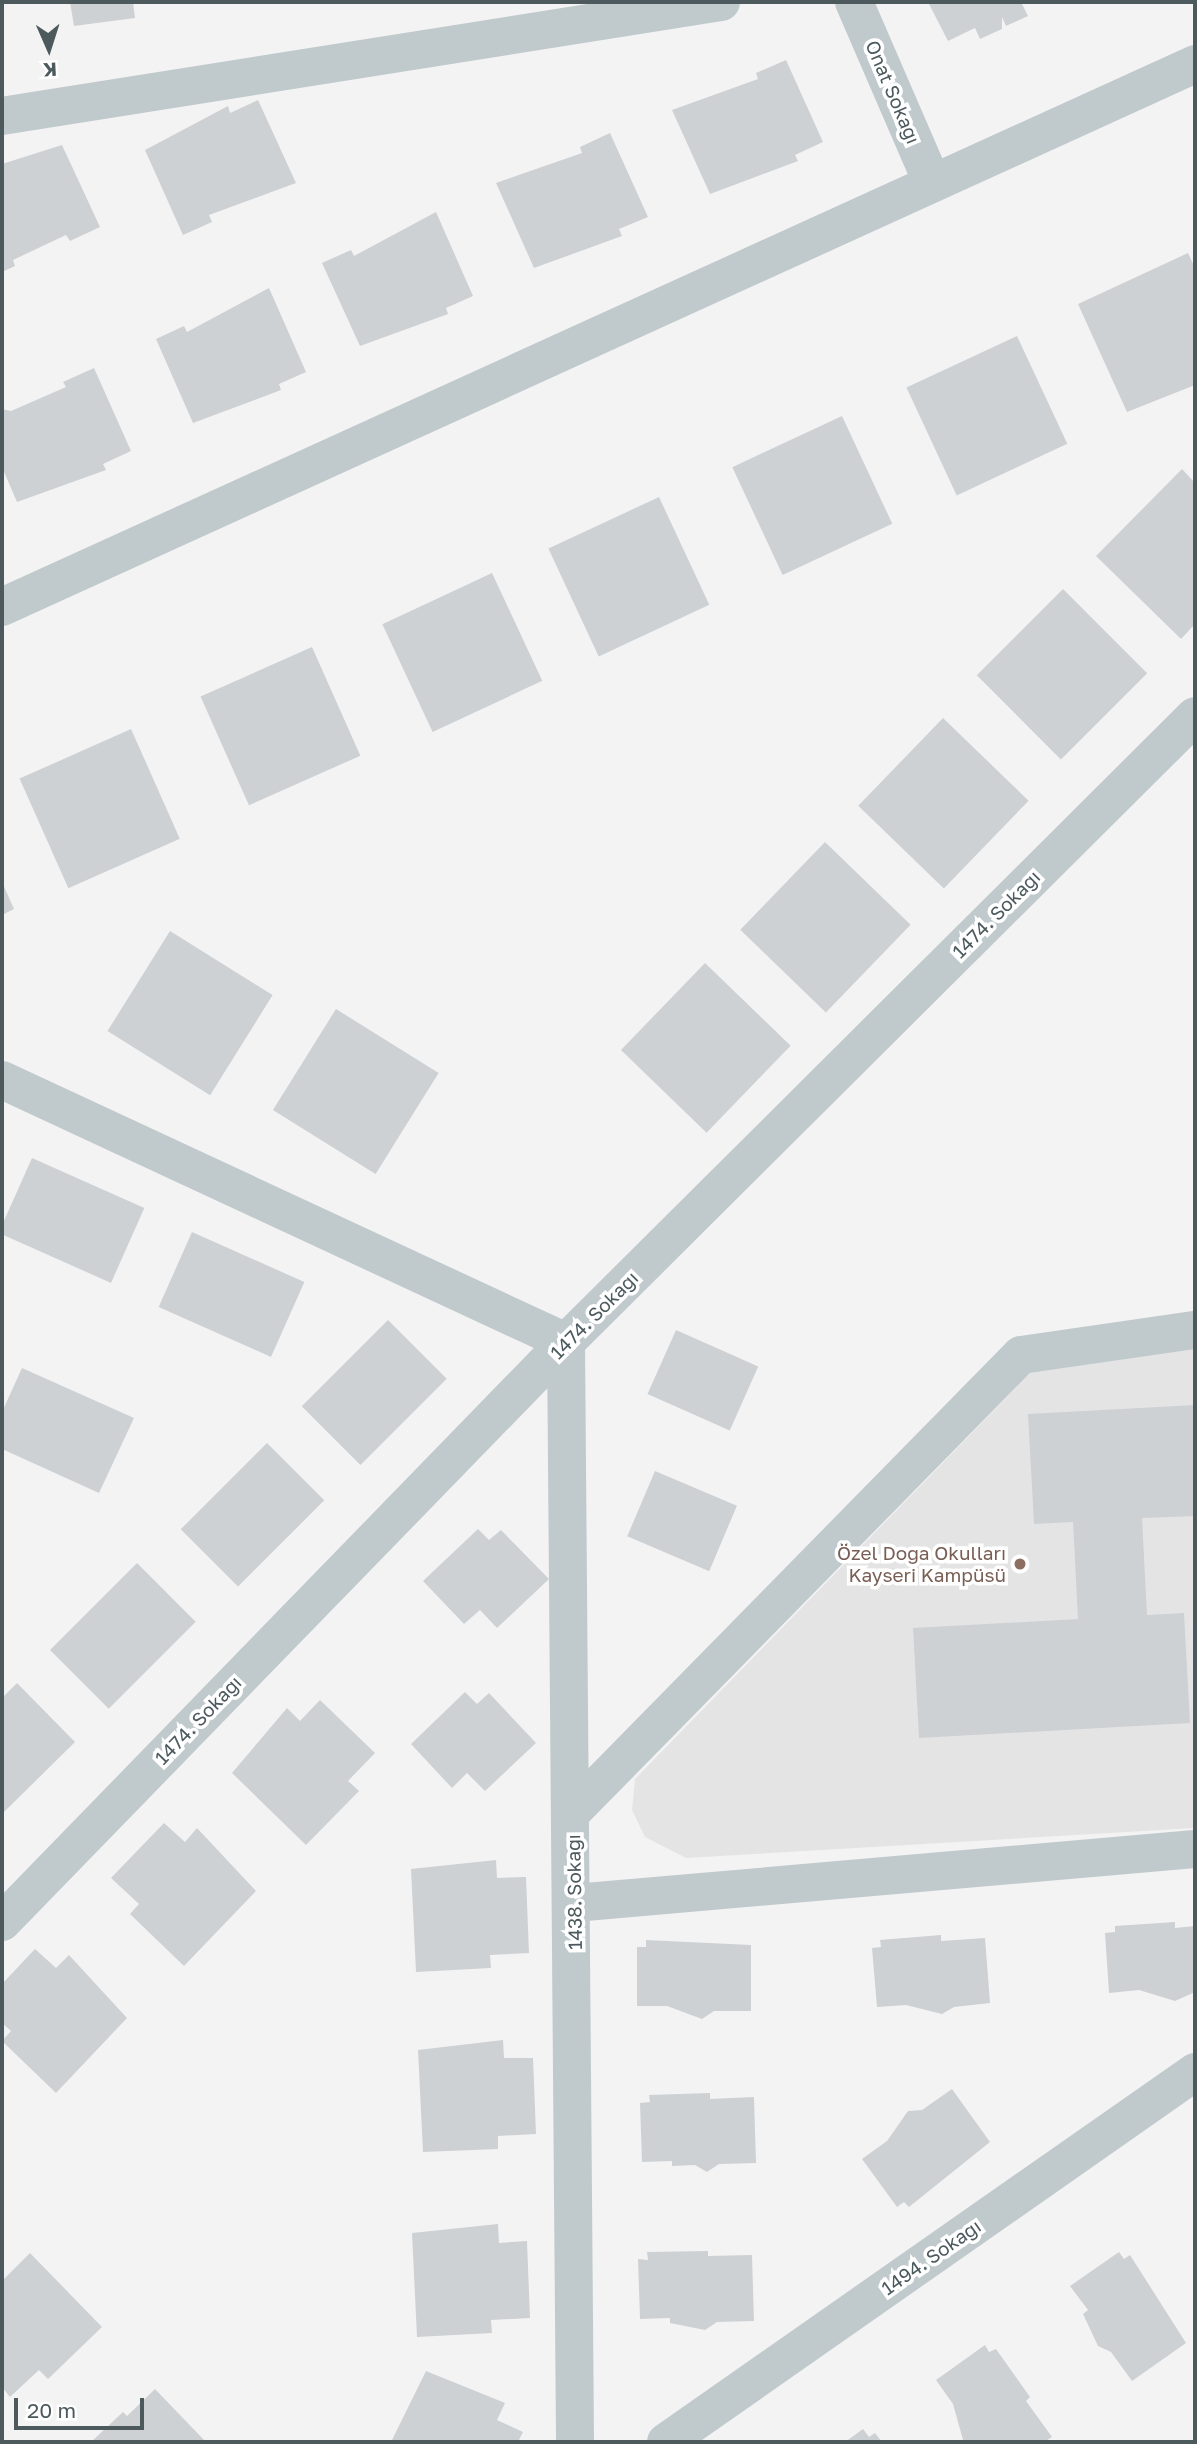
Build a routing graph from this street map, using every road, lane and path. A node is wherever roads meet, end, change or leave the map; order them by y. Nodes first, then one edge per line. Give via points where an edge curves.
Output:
1 (721, 2) edge
2 (854, 2) edge
3 (1195, 64) edge
4 (2, 116) edge
5 (932, 182) junction
6 (2, 607) edge
7 (1195, 716) edge
8 (2, 1080) edge
9 (1195, 1330) edge
10 (566, 1342) junction
11 (573, 1811) junction
12 (1195, 1849) edge
13 (574, 1903) junction
14 (2, 1922) edge
15 (1195, 2072) edge
16 (575, 2442) edge
17 (666, 2442) edge

1 - 4 street
2 - 5 street, Onat Sokağı
3 - 5 street
5 - 6 street
7 - 10 street, 1474. Sokağı
8 - 10 street
9 - 11 street via 1021,1355
10 - 11 street, 1438. Sokağı
10 - 14 street, 1474. Sokağı
11 - 13 street, 1438. Sokağı
12 - 13 street
13 - 16 street, 1438. Sokağı
15 - 17 street, 1494. Sokağı

